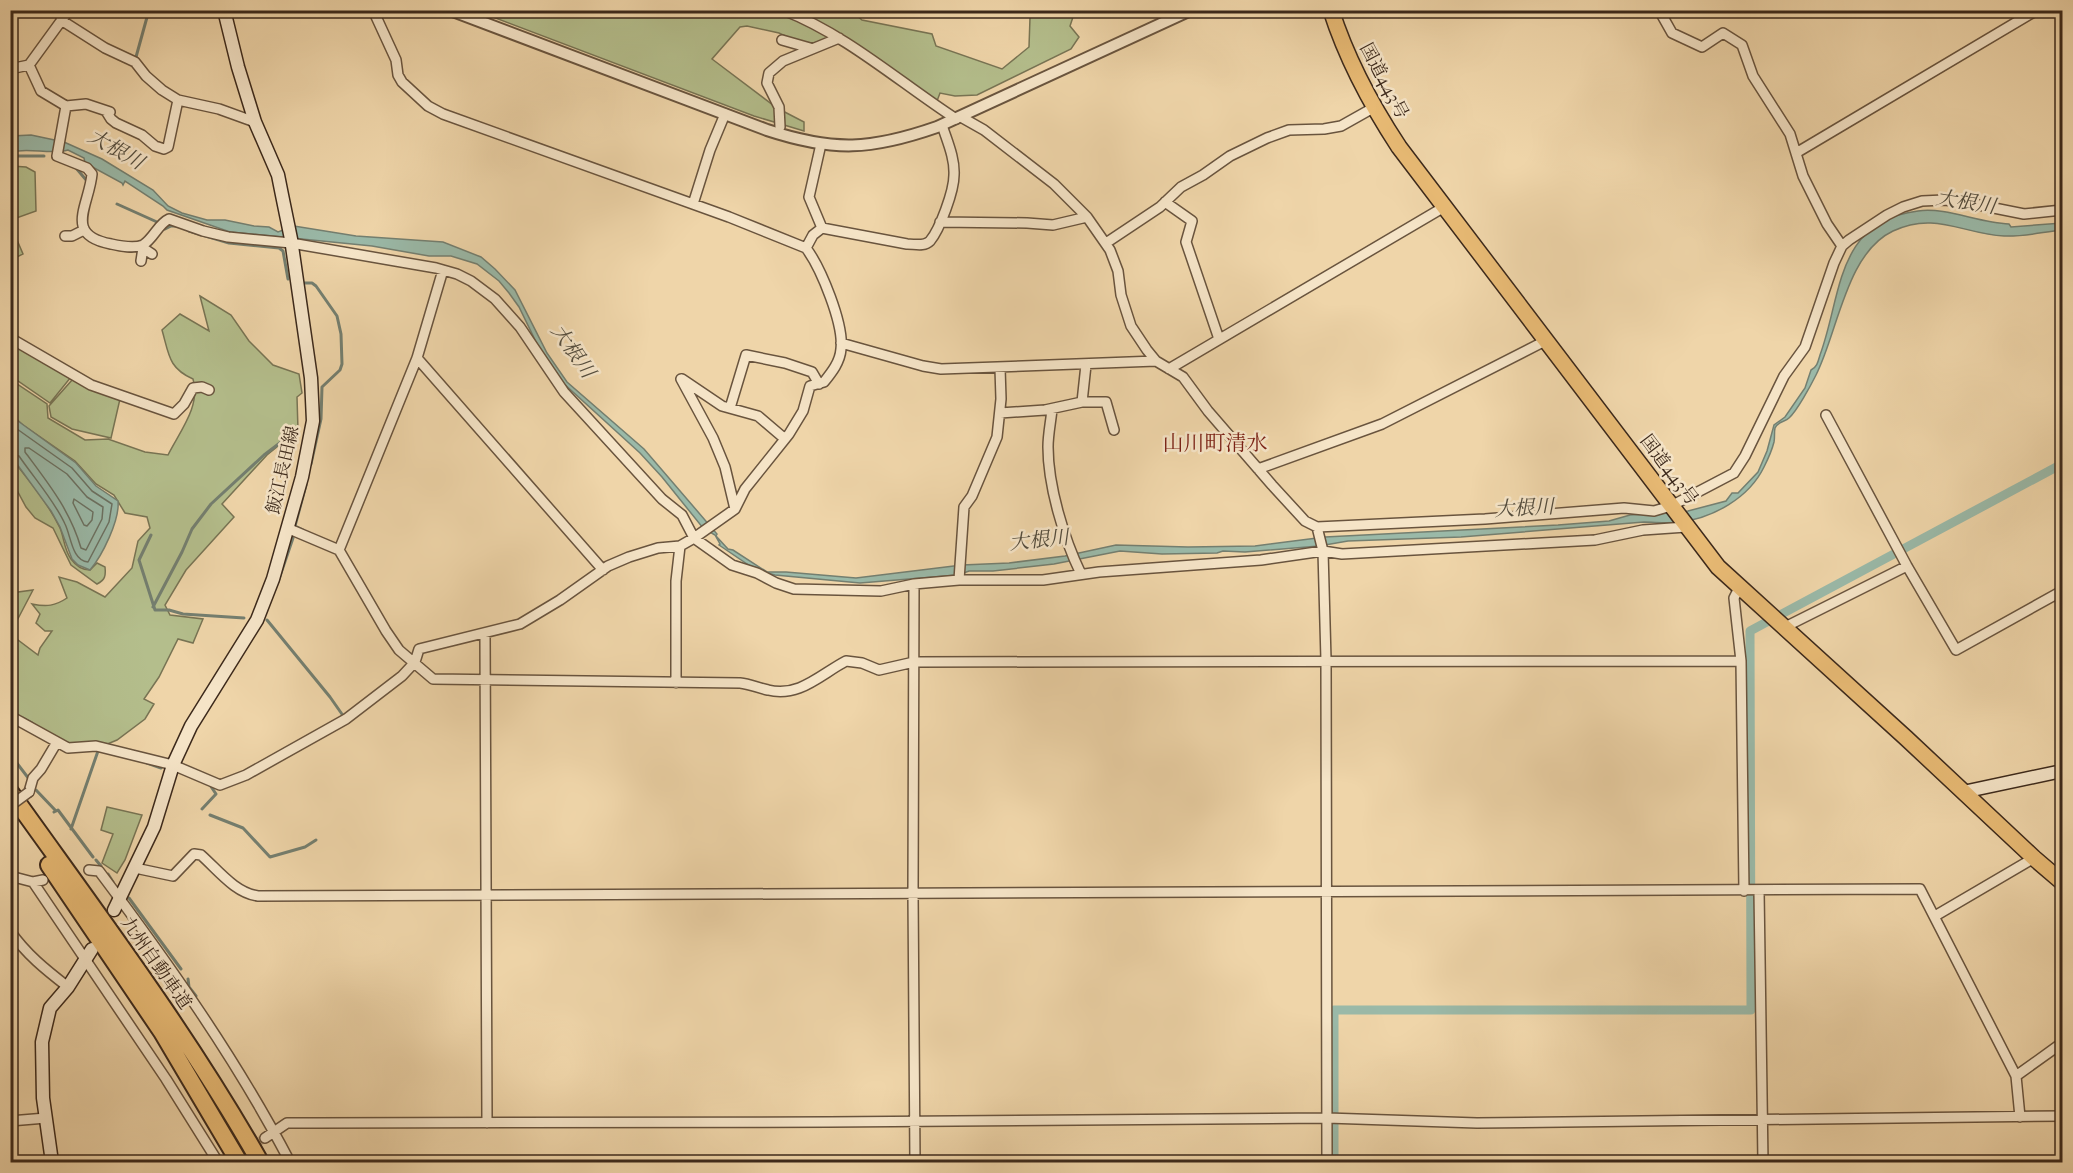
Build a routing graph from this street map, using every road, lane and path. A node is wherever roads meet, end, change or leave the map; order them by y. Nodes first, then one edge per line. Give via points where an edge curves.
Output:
1 (69, 10) edge
2 (224, 10) edge
3 (373, 10) edge
4 (450, 10) edge
5 (783, 10) edge
6 (1191, 10) edge
7 (1331, 10) edge
8 (1659, 10) edge
9 (2037, 10) edge
10 (61, 20) junction
11 (839, 38) junction
12 (810, 48) junction
13 (786, 60) junction
14 (29, 65) junction
15 (10, 69) edge
16 (178, 100) junction
17 (66, 106) junction
18 (1373, 108) junction
19 (725, 114) junction
20 (958, 118) junction
21 (255, 122) junction
22 (942, 125) junction
23 (780, 128) dead end
24 (821, 144) junction
25 (1796, 153) junction
26 (1165, 202) junction
27 (693, 204) junction
28 (1438, 210) dead end
29 (2062, 210) edge
30 (1087, 217) junction
31 (940, 222) junction
32 (822, 228) junction
33 (84, 230) junction
34 (65, 236) dead end
35 (290, 236) junction
36 (1106, 243) junction
37 (1842, 246) junction
38 (142, 247) junction
39 (806, 248) junction
40 (152, 254) dead end
41 (141, 261) dead end
42 (443, 270) junction
43 (10, 338) edge
44 (1219, 339) junction
45 (1545, 341) junction
46 (841, 343) junction
47 (417, 358) junction
48 (1156, 362) junction
49 (1086, 365) junction
50 (1000, 368) junction
51 (1169, 369) junction
52 (819, 384) junction
53 (209, 390) dead end
54 (1082, 402) junction
55 (730, 408) junction
56 (1052, 409) junction
57 (1000, 412) junction
58 (1826, 415) dead end
59 (1114, 430) dead end
60 (785, 439) junction
61 (1258, 469) junction
62 (1671, 506) junction
63 (735, 510) junction
64 (1686, 527) junction
65 (287, 528) junction
66 (1318, 528) junction
67 (694, 538) junction
68 (680, 546) junction
69 (339, 550) junction
70 (1323, 551) junction
71 (1907, 566) junction
72 (603, 570) junction
73 (1081, 574) junction
74 (959, 578) junction
75 (914, 584) junction
76 (1739, 588) junction
77 (2062, 591) edge
78 (1785, 629) junction
79 (485, 634) junction
80 (1326, 660) junction
81 (1741, 661) junction
82 (415, 662) junction
83 (914, 662) junction
84 (485, 678) junction
85 (676, 683) junction
86 (10, 716) edge
87 (57, 742) junction
88 (173, 765) junction
89 (2062, 771) edge
90 (10, 792) edge
91 (1963, 792) junction
92 (10, 808) edge
93 (2034, 858) junction
94 (135, 868) junction
95 (89, 870) dead end
96 (10, 876) edge
97 (2062, 882) edge
98 (1327, 891) junction
99 (1752, 891) junction
100 (913, 894) junction
101 (488, 896) junction
102 (117, 904) junction
103 (1935, 916) junction
104 (10, 931) edge
105 (89, 954) junction
106 (68, 987) junction
107 (2062, 1043) edge
108 (2016, 1076) junction
109 (2062, 1116) edge
110 (2020, 1117) junction
111 (46, 1118) junction
112 (1327, 1118) junction
113 (1763, 1119) junction
114 (10, 1121) edge
115 (915, 1121) junction
116 (488, 1123) junction
117 (274, 1132) junction
118 (265, 1138) tunnel mouth
119 (52, 1162) edge
120 (227, 1162) edge
121 (260, 1162) edge
122 (290, 1162) edge
123 (915, 1162) edge
124 (1327, 1162) edge
125 (1763, 1162) edge

1 - 10 street
2 - 21 main road, 飯江長田線
3 - 27 street via 402,82 428,106
4 - 19 street
5 - 11 street
6 - 20 street
7 - 18 highway, 国道443号 via 1355,75
8 - 25 street via 1672,33 1702,48 1723,33 1742,45 1752,76 1790,134
9 - 25 street
10 - 14 street
10 - 16 street via 135,62 146,76
11 - 12 street
11 - 20 street
12 - 13 street
12 - 13 street via 780,38
13 - 23 street via 771,70 767,78 780,111
14 - 15 street
14 - 17 street via 41,91
16 - 17 street via 168,147 164,149 116,123 108,112 86,104
16 - 21 street
17 - 33 street via 57,156 87,168 92,174 81,220
18 - 26 street via 1341,126 1289,130 1267,138 1230,156 1181,187
18 - 45 highway, 国道443号
19 - 24 street
19 - 27 street
20 - 22 street
20 - 30 street via 984,130 1054,184
21 - 35 main road, 飯江長田線 via 278,175
22 - 24 street via 876,144
22 - 31 street via 954,174
24 - 32 street via 809,197
25 - 37 street via 1803,176
26 - 36 street
26 - 44 street via 1192,221 1186,242
27 - 39 street
28 - 44 street
29 - 37 street via 2024,214 1964,202 1922,201 1887,215
30 - 31 street via 1053,225
30 - 36 street
31 - 32 street via 929,242 922,245
32 - 39 street
33 - 34 street
33 - 38 street via 101,242
35 - 38 street via 228,237 169,219
35 - 42 street
35 - 65 main road, 飯江長田線 via 308,345 313,421
36 - 48 street via 1118,271 1131,326
37 - 62 street via 1805,347 1784,376 1734,473
38 - 40 street
38 - 41 street
39 - 46 street via 828,290
42 - 47 street
42 - 67 street via 471,281 495,299 520,327 564,392 662,499 682,515
43 - 53 street via 91,386 174,414 193,388
44 - 51 street
45 - 61 street via 1382,423
45 - 62 highway, 国道443号
46 - 50 street via 941,369
46 - 52 street via 837,364
47 - 69 street
47 - 72 street
48 - 49 street
48 - 51 street
49 - 50 street
49 - 54 street
50 - 57 street
51 - 61 street via 1182,377
52 - 55 street via 812,372 746,355
52 - 60 street via 810,386 803,411
54 - 56 street
54 - 59 street via 1106,402
55 - 60 street via 758,416
55 - 63 street via 681,379 713,438
56 - 57 street
56 - 73 street via 1048,448 1052,488
57 - 74 street via 997,438 972,496 963,507
58 - 71 street
60 - 63 street via 745,489
61 - 66 street via 1305,521
62 - 64 highway, 国道443号
62 - 66 street via 1654,511 1624,508
63 - 67 street
64 - 70 street via 1643,530 1595,540 1342,554
64 - 76 highway, 国道443号
65 - 69 street
65 - 88 main road, 飯江長田線 via 257,620 191,726
66 - 70 street
67 - 68 street
67 - 75 street via 732,565 794,589 881,591
68 - 72 street via 629,557
68 - 85 street
69 - 82 street via 386,631 399,650
70 - 73 street via 1261,560
70 - 80 street
71 - 77 street via 1956,650
71 - 78 street
72 - 79 street via 520,624
73 - 74 street via 1043,579
74 - 75 street
75 - 83 street
76 - 78 highway, 国道443号
76 - 81 street via 1734,598
78 - 91 highway, 国道443号
79 - 82 street via 419,649
79 - 84 street
80 - 81 street
80 - 83 street
80 - 98 street
81 - 99 street
82 - 84 street via 433,679
82 - 88 street via 346,719 246,775 220,785
83 - 85 street via 879,670 846,661 807,686 791,691 769,691 740,683
83 - 100 street
84 - 85 street
84 - 101 street
86 - 87 street
87 - 88 street via 68,748 96,746
87 - 92 street, bridge via 33,778 29,792
88 - 94 main road, 飯江長田線 via 154,827
89 - 91 main road
90 - 121 highway, 九州自動車道 via 173,1022 230,1108
91 - 93 highway, 国道443号
92 - 120 highway, 九州自動車道 via 162,1032 214,1118
93 - 97 highway, 国道443号
93 - 103 street
94 - 101 street via 173,876 194,854 201,855 249,895
94 - 102 main road, 飯江長田線
95 - 102 street via 99,871
96 - 105 street via 38,880
98 - 99 street
98 - 100 street
98 - 112 street
99 - 103 street via 1920,889
99 - 113 street
100 - 101 street
100 - 115 street
101 - 116 street
102 - 117 street via 194,1000
103 - 108 street
104 - 106 street via 40,966
105 - 106 main road
105 - 120 street via 166,1079
106 - 111 main road via 50,1008 42,1042
107 - 108 street
108 - 110 street
109 - 110 street
110 - 113 street
111 - 114 street
111 - 119 main road
112 - 113 street via 1477,1123
112 - 115 street
112 - 124 street
113 - 125 street
115 - 116 street
115 - 123 street
116 - 117 street via 286,1123
117 - 118 street
117 - 122 street

